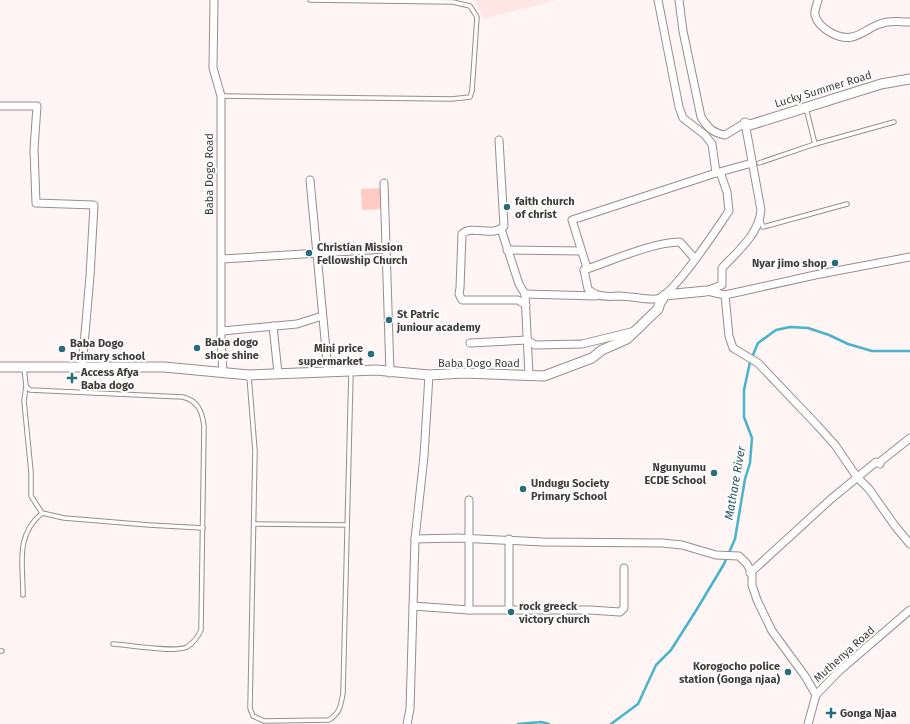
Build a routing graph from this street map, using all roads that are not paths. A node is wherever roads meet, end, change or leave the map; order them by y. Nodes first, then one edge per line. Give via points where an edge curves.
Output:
1 (214, 0) edge
2 (310, 0) edge
3 (658, 0) edge
4 (679, 0) edge
5 (818, 0) edge
6 (910, 22) edge
7 (910, 80) edge
8 (222, 96) junction
9 (0, 106) edge
10 (806, 107) junction
11 (894, 122) dead end
12 (745, 123) junction
13 (499, 140) dead end
14 (815, 144) junction
15 (756, 163) junction
16 (718, 172) junction
17 (310, 180) dead end
18 (384, 183) dead end
19 (847, 204) dead end
20 (760, 221) junction
21 (501, 229) junction
22 (385, 249) junction
23 (507, 250) junction
24 (580, 251) junction
25 (316, 252) junction
26 (910, 257) edge
27 (222, 259) junction
28 (695, 259) junction
29 (584, 270) junction
30 (706, 291) junction
31 (525, 294) junction
32 (666, 295) junction
33 (725, 295) junction
34 (611, 297) junction
35 (526, 305) junction
36 (322, 316) junction
37 (273, 326) junction
38 (222, 330) junction
39 (634, 331) junction
40 (527, 340) junction
41 (470, 343) dead end
42 (0, 367) edge
43 (24, 367) junction
44 (82, 368) junction
45 (328, 371) junction
46 (223, 372) junction
47 (351, 372) junction
48 (278, 373) junction
49 (390, 373) junction
50 (249, 375) junction
51 (429, 375) junction
52 (529, 375) junction
53 (26, 386) junction
54 (910, 438) edge
55 (857, 478) junction
56 (469, 500) dead end
57 (42, 513) junction
58 (254, 524) junction
59 (347, 525) junction
60 (203, 528) junction
61 (468, 538) junction
62 (415, 539) junction
63 (509, 540) junction
64 (910, 544) edge
65 (624, 568) dead end
66 (750, 573) junction
67 (24, 595) dead end
68 (413, 606) junction
69 (508, 609) junction
70 (470, 610) junction
71 (910, 610) edge
72 (113, 644) dead end
73 (816, 695) junction
74 (407, 724) edge
75 (808, 724) edge

1 - 8 street, Baba Dogo Road via 213,68
2 - 8 lane via 453,2 470,6 477,17 470,97 452,99
3 - 16 street via 679,107 683,118 706,135 712,144
4 - 12 street via 701,117 715,133 725,135
5 - 6 street via 814,10 815,17 822,26 842,38 854,37 879,24 899,20
7 - 10 street, Lucky Summer Road via 881,84
8 - 27 street, Baba Dogo Road
9 - 44 street via 37,106 34,149 36,203 94,205
10 - 12 street, Lucky Summer Road via 750,125
10 - 14 lane
11 - 14 lane
12 - 15 street
13 - 21 street via 505,219
14 - 15 lane
15 - 16 street
15 - 20 street via 762,210
16 - 24 street via 572,220
16 - 28 street via 726,192 729,211
17 - 25 street
18 - 22 street
19 - 20 lane via 763,227
20 - 30 street via 753,234 722,268 722,285
21 - 23 street
21 - 35 street via 466,231 462,234 459,294 462,300 518,300
22 - 25 street
22 - 49 street
23 - 24 street
23 - 31 street
24 - 29 street via 587,268
25 - 27 street
25 - 36 street
26 - 33 street
27 - 38 street, Baba Dogo Road
28 - 29 street via 680,242 674,242
28 - 32 street
29 - 34 street via 590,292
30 - 32 street
30 - 33 street
31 - 34 street
31 - 35 street
32 - 34 street via 657,299
32 - 39 street, Baba Dogo Road via 658,309
33 - 55 street via 727,322 733,348 758,363 835,445
35 - 40 street
36 - 37 street via 297,324
36 - 45 street
37 - 38 street
37 - 48 street
38 - 46 street, Baba Dogo Road
39 - 40 street via 582,344 535,345
39 - 52 street, Baba Dogo Road via 628,339 602,350 592,358 544,376
40 - 41 street
40 - 52 street
42 - 43 street, Baba Dogo Road
43 - 44 street, Baba Dogo Road
43 - 53 lane
44 - 46 street, Baba Dogo Road via 164,367
45 - 47 street, Baba Dogo Road
45 - 48 street, Baba Dogo Road
46 - 50 street, Baba Dogo Road
47 - 49 street, Baba Dogo Road via 376,370
47 - 59 lane
48 - 50 street, Baba Dogo Road
49 - 51 street, Baba Dogo Road
50 - 58 lane via 255,443
51 - 52 street, Baba Dogo Road
51 - 62 street
53 - 57 lane via 24,401 31,496
53 - 60 lane via 30,390 183,397 192,400 202,411 204,426
54 - 55 street via 880,464 876,462
55 - 64 street via 869,489
55 - 66 street
56 - 61 street
57 - 60 lane via 64,518
57 - 67 lane via 32,522 22,550
58 - 59 lane
58 - 59 lane via 250,708 253,716 264,720 329,720 336,716 343,693
60 - 72 lane via 202,617 201,630 197,638 187,647 175,649
61 - 62 street
61 - 63 street
61 - 70 street
62 - 68 street
63 - 66 street via 672,543 716,555 739,556 746,562
63 - 69 street
65 - 69 street via 622,611
66 - 73 street via 760,609
68 - 70 street
68 - 74 street via 410,709
69 - 70 street
71 - 73 street, Muthenya Road
73 - 75 street, Muthenya Road

